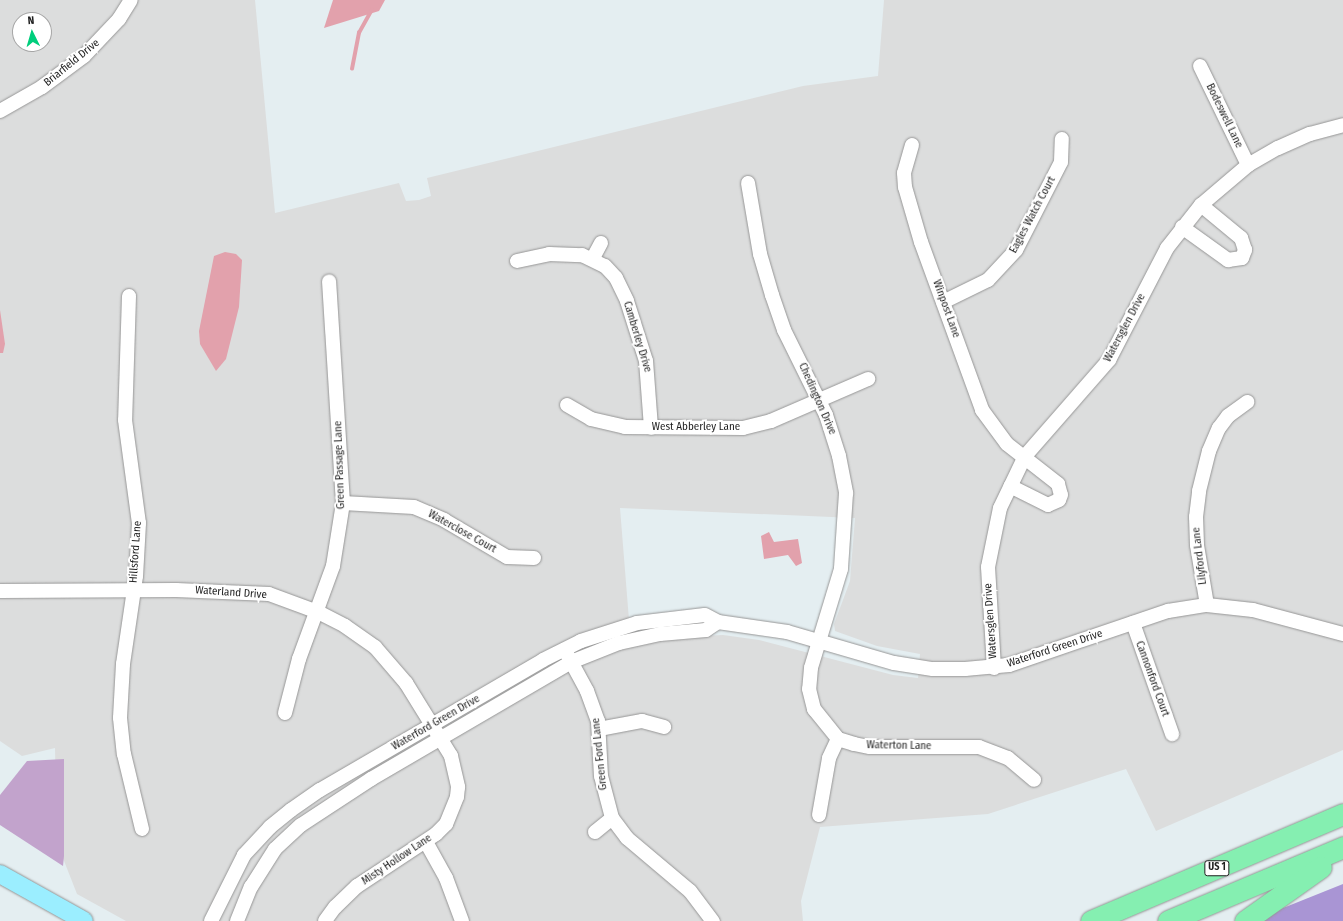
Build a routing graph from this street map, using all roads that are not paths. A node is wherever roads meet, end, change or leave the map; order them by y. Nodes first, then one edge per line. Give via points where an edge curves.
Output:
1 (131, 0) edge
2 (1200, 66) dead end
3 (0, 111) edge
4 (1343, 125) edge
5 (1062, 139) dead end
6 (912, 145) dead end
7 (1248, 165) junction
8 (748, 184) dead end
9 (1201, 205) junction
10 (1182, 227) junction
11 (601, 243) dead end
12 (593, 258) junction
13 (517, 261) dead end
14 (329, 281) dead end
15 (129, 296) dead end
16 (943, 302) junction
17 (868, 379) dead end
18 (819, 401) junction
19 (1247, 402) dead end
20 (567, 405) dead end
21 (651, 428) junction
22 (1025, 456) junction
23 (1010, 486) junction
24 (343, 503) junction
25 (534, 558) dead end
26 (133, 590) junction
27 (0, 591) edge
28 (1207, 605) junction
29 (318, 612) junction
30 (718, 622) junction
31 (1132, 623) junction
32 (1343, 634) edge
33 (818, 642) junction
34 (564, 649) junction
35 (571, 662) junction
36 (994, 668) junction
37 (285, 712) dead end
38 (432, 726) junction
39 (664, 728) dead end
40 (600, 729) junction
41 (1172, 734) dead end
42 (440, 738) junction
43 (838, 739) junction
44 (1034, 780) dead end
45 (819, 814) dead end
46 (1343, 814) edge
47 (612, 818) junction
48 (142, 829) dead end
49 (595, 832) dead end
50 (426, 842) junction
51 (1343, 847) edge
52 (1343, 852) edge
53 (0, 874) edge
54 (84, 921) edge
55 (211, 921) edge
56 (237, 921) edge
57 (325, 921) edge
58 (462, 921) edge
59 (713, 921) edge
60 (1091, 921) edge
61 (1168, 921) edge
62 (1245, 921) edge

1 - 3 street, Briarfield Drive via 119,19 84,56 42,87
2 - 7 street, Bodeswell Lane
4 - 7 street, Watersglen Drive via 1293,141
5 - 16 street, Eagles Watch Court via 1061,162 1016,250 988,280
6 - 16 street, Winpost Lane via 904,173 905,187 921,242
7 - 9 street, Watersglen Drive
8 - 18 street, Chedington Drive via 760,254 772,295 784,330
9 - 10 street, Watersglen Drive
9 - 10 street via 1241,238 1245,250 1242,258 1228,260
10 - 22 street, Watersglen Drive via 1155,267 1109,360
11 - 12 street
12 - 13 street, Camberley Drive via 560,253
12 - 21 street, Camberley Drive via 605,266 619,283 634,321 649,376
14 - 24 street, Green Passage Lane
15 - 26 street, Hillsford Lane via 125,420 139,523
16 - 22 street, Winpost Lane via 982,410 1007,444
17 - 18 street, West Abberley Lane
18 - 21 street, West Abberley Lane via 743,428
18 - 33 street, Chedington Drive via 839,456 846,493 846,514 842,569
19 - 28 street, Lilyford Lane via 1228,416 1219,428 1201,480 1196,532
20 - 21 street, West Abberley Lane via 609,424
22 - 23 street, Watersglen Drive
22 - 23 street, Winpost Lane via 1058,484 1059,500 1048,506
23 - 36 street, Watersglen Drive via 1000,508 988,567
24 - 25 street, Waterclose Court via 414,507 444,520 507,557
24 - 29 street, Green Passage Lane via 333,566
26 - 27 street, Waterland Drive
26 - 29 street, Waterland Drive via 243,591 269,594
26 - 48 street, Hillsford Lane via 121,684 120,718 124,754
28 - 31 street, Waterford Green Drive via 1168,611
28 - 32 street, Waterford Green Drive via 1253,610
29 - 37 street, Green Passage Lane via 298,659
29 - 38 street, Waterland Drive via 346,626 375,647 406,683
30 - 33 street, Waterford Green Drive via 759,626
30 - 34 street, Waterford Green Drive via 705,616 637,623
30 - 35 street, Waterford Green Drive via 706,630 660,634 619,642
31 - 36 street, Waterford Green Drive via 1024,661
31 - 41 street, Cannonford Court
33 - 36 street, Waterford Green Drive via 860,655 915,667
33 - 43 street via 810,668 811,698 821,719
34 - 35 street, Green Ford Lane
34 - 38 street, Waterford Green Drive
35 - 40 street, Green Ford Lane via 587,691
35 - 42 street, Waterford Green Drive
38 - 42 street, Misty Hollow Lane
38 - 55 street, Waterford Green Drive via 320,790 270,827 244,855
39 - 40 street via 642,721
40 - 47 street, Green Ford Lane via 601,776
42 - 50 street, Misty Hollow Lane via 454,764 457,797 446,824
42 - 56 street, Waterford Green Drive via 371,779 287,837 261,870
43 - 44 street, Waterton Lane via 870,747 979,747 1008,758
43 - 45 street via 829,758
46 - 60 highway, US 1
47 - 49 street
47 - 59 street, Green Ford Lane via 627,838 690,890
50 - 57 street, Misty Hollow Lane via 357,886 335,907
50 - 58 street via 446,878
51 - 61 highway
52 - 62 highway
53 - 54 main road

